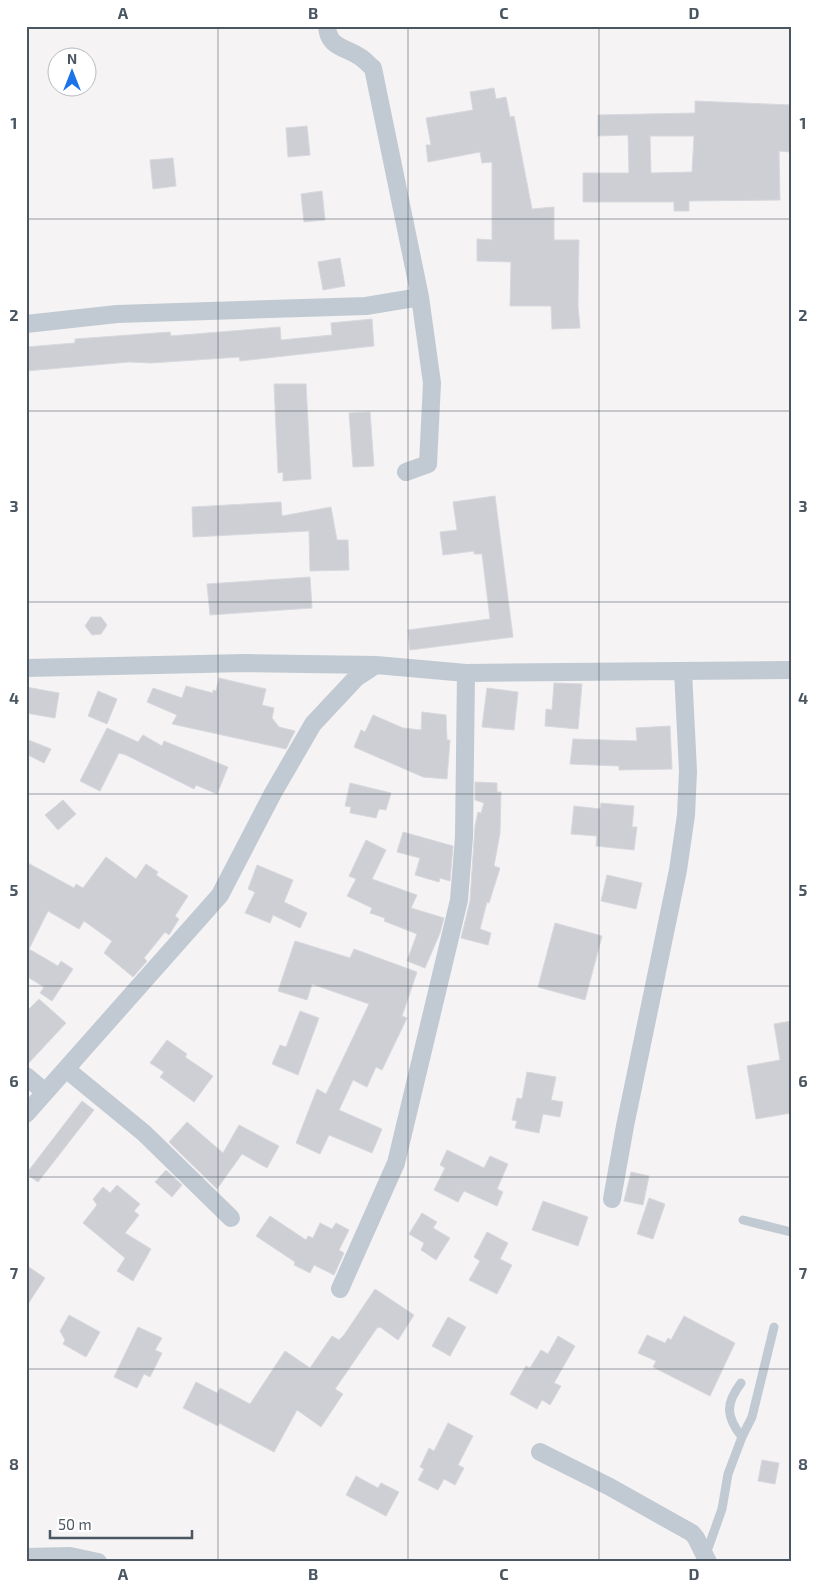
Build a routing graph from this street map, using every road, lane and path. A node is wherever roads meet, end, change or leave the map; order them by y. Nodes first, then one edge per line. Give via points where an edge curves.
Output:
1 (327, 26) edge
2 (420, 297) junction
3 (26, 324) edge
4 (406, 472) dead end
5 (376, 666) junction
6 (26, 668) edge
7 (791, 670) edge
8 (683, 671) junction
9 (466, 673) junction
10 (66, 1069) junction
11 (26, 1076) edge
12 (45, 1092) junction
13 (26, 1114) edge
14 (612, 1199) dead end
15 (231, 1218) dead end
16 (743, 1220) dead end
17 (791, 1232) edge
18 (340, 1289) dead end
19 (774, 1327) dead end
20 (741, 1383) dead end
21 (742, 1437) junction
22 (540, 1452) dead end
23 (26, 1557) edge
24 (707, 1558) edge
25 (98, 1562) edge

1 - 2 street via 327,34 336,46 360,57 373,68
2 - 3 street via 366,306 118,314
2 - 4 street via 432,383 428,464
5 - 6 street via 245,663
5 - 9 street
5 - 10 street via 356,678 313,724 220,895
7 - 8 street
8 - 9 street
8 - 14 street via 688,772 680,861
9 - 18 street via 464,837 459,900 396,1163
10 - 12 street
10 - 15 street via 144,1133
11 - 12 street
12 - 13 street
16 - 17 lane
19 - 21 lane via 752,1417
20 - 21 lane via 732,1395 728,1409
21 - 24 lane via 728,1474
22 - 24 street via 692,1534
23 - 25 street via 70,1556

